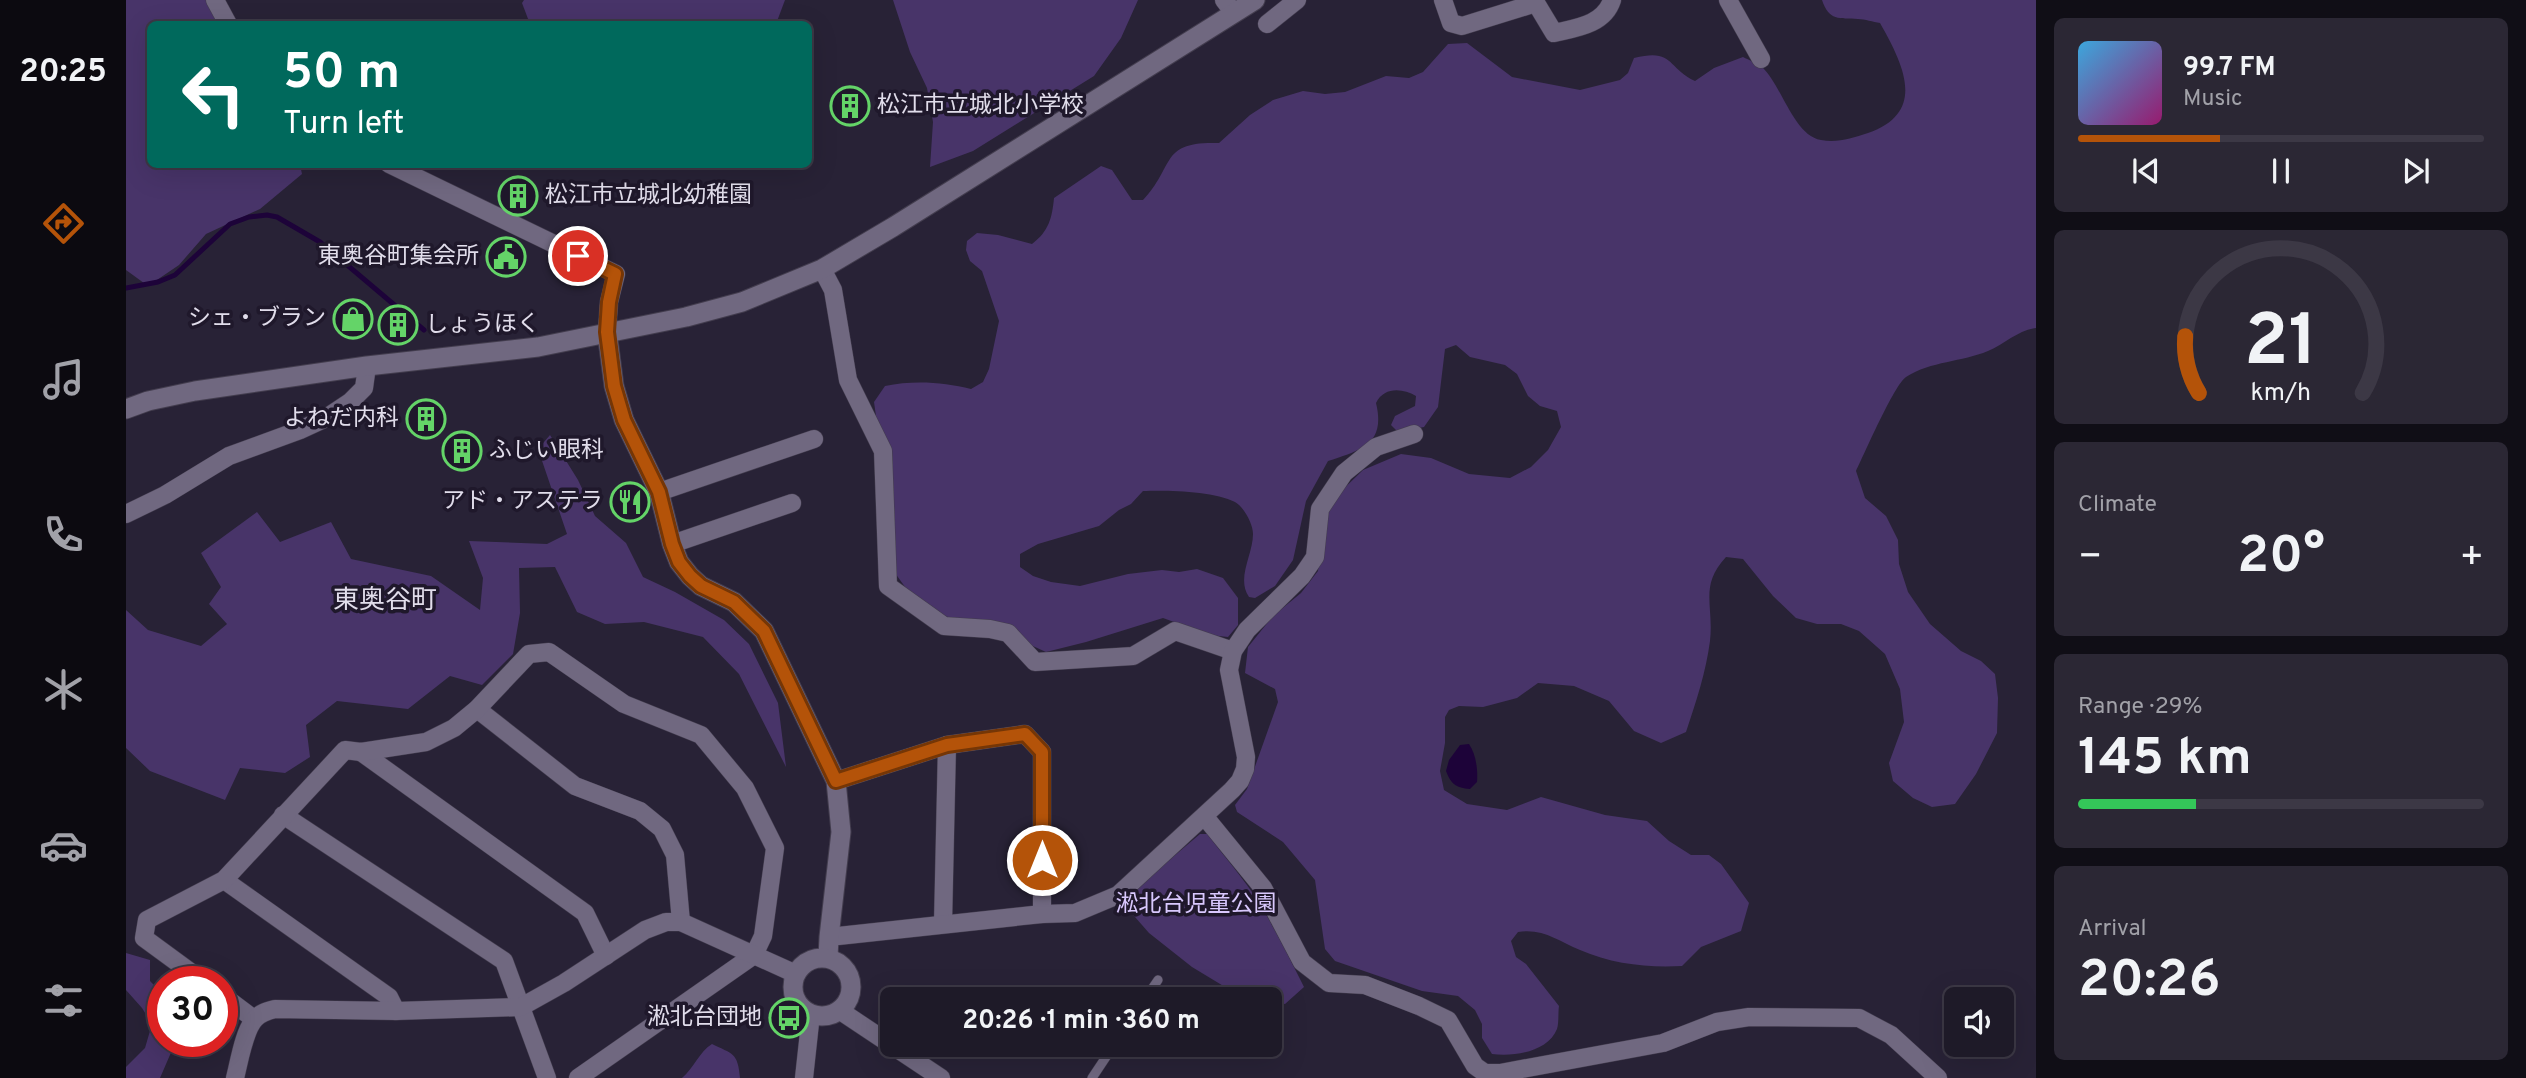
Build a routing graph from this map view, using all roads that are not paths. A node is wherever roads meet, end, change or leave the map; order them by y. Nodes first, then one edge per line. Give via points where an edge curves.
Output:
1 (215, 0) edge
2 (1255, 0) edge
3 (1297, 0) edge
4 (1443, 0) edge
5 (1612, 0) edge
6 (1728, 0) edge
7 (1229, 6) edge
8 (226, 21) edge
9 (1267, 24) dead end
10 (1761, 59) dead end
11 (397, 168) edge
12 (821, 269) junction
13 (607, 332) junction
14 (367, 366) junction
15 (126, 409) edge
16 (1414, 434) dead end
17 (814, 439) dead end
18 (659, 492) junction
19 (792, 503) dead end
20 (126, 514) edge
21 (672, 544) junction
22 (1233, 651) junction
23 (477, 709) junction
24 (947, 745) junction
25 (361, 752) junction
26 (836, 781) junction
27 (283, 815) junction
28 (1205, 817) junction
29 (224, 880) junction
30 (1042, 914) junction
31 (681, 922) junction
32 (943, 924) junction
33 (828, 937) junction
34 (754, 955) junction
35 (606, 956) junction
36 (828, 958) junction
37 (182, 966) edge
38 (796, 974) junction
39 (1158, 980) dead end
40 (1153, 987) edge
41 (522, 1007) junction
42 (238, 1008) edge
43 (839, 1010) junction
44 (396, 1011) junction
45 (811, 1014) junction
46 (254, 1019) junction
47 (1106, 1057) edge
48 (234, 1078) edge
49 (547, 1078) edge
50 (578, 1078) edge
51 (804, 1078) edge
52 (942, 1078) edge
53 (1092, 1078) edge
54 (1938, 1078) edge

1 - 8 street
2 - 7 street
3 - 9 street
4 - 5 street via 1451,23 1462,26 1536,3 1554,33 1588,25
6 - 10 street
7 - 12 street via 958,188
11 - 13 street via 615,274
12 - 13 street via 742,302
12 - 22 street via 833,290 848,380 883,451 888,586 944,626 1008,633 1035,662 1133,656 1175,631
13 - 14 street via 538,347
13 - 18 street via 624,420
14 - 15 street via 195,391
14 - 20 street via 365,388 347,405 300,430 229,456
16 - 22 street via 1376,447 1344,473 1320,509 1315,557
17 - 18 street
18 - 21 street
19 - 21 street
21 - 26 street via 690,576 734,602 764,631
22 - 28 street via 1229,670 1245,769 1240,781
23 - 25 street via 426,742
23 - 31 street via 575,786 640,811 662,829 675,855
23 - 34 street via 529,654 549,652 624,704 701,735 745,788 775,848 763,936
24 - 26 street
24 - 30 street via 1025,734 1042,752
24 - 32 street
25 - 27 street via 345,750
25 - 35 street via 585,913
26 - 33 street via 842,831
27 - 29 street
27 - 41 street via 505,961
28 - 30 street via 1118,895 1075,913
28 - 54 street via 1263,888 1301,962 1329,983 1365,985 1448,1020 1467,1055 1485,1073 1663,1043 1717,1023 1749,1017 1859,1018 1891,1035
29 - 37 street via 147,920 144,938
29 - 44 street via 389,996
30 - 32 street
31 - 34 street
31 - 35 street via 645,930
32 - 33 street
33 - 36 street
34 - 38 street
34 - 50 street
35 - 41 street
36 - 38 street via 809,960
36 - 43 street via 849,976 850,995
38 - 45 street via 793,993
39 - 40 lane
41 - 44 street
41 - 49 street
42 - 46 street
43 - 45 street via 830,1015
43 - 52 street
44 - 46 street via 275,1009
45 - 51 street
46 - 48 street
47 - 53 lane

